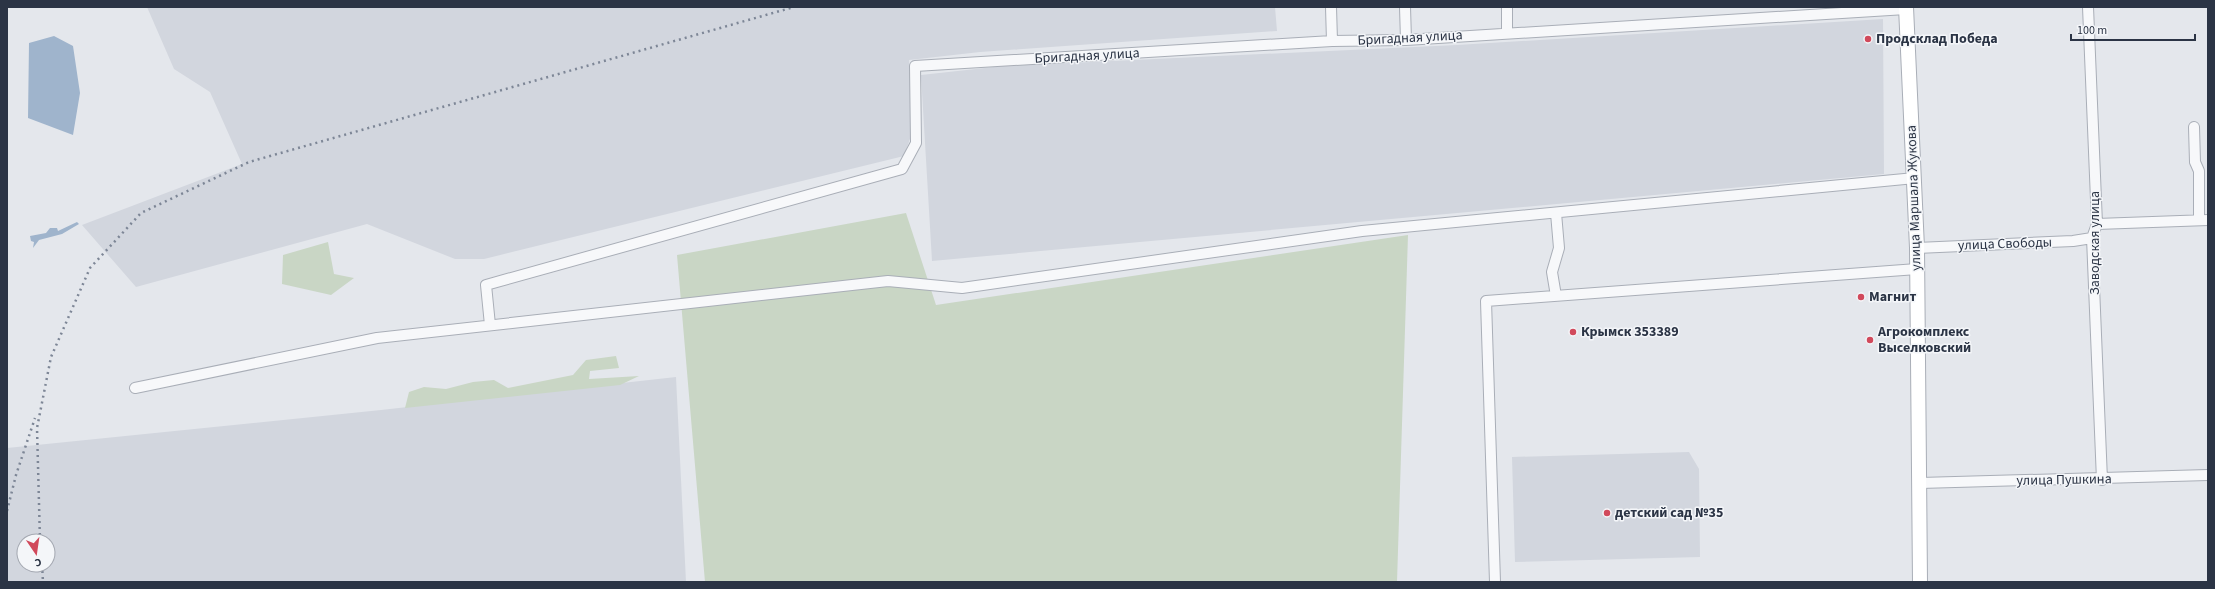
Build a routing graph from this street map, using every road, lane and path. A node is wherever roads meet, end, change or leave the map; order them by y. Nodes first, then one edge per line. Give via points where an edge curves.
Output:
1 (1331, 7) edge
2 (1405, 7) edge
3 (1507, 7) edge
4 (2088, 7) edge
5 (1906, 8) edge
6 (1507, 33) junction
7 (1406, 40) junction
8 (1332, 41) junction
9 (2194, 127) dead end
10 (1915, 178) junction
11 (1556, 213) junction
12 (2204, 220) edge
13 (2097, 224) junction
14 (2092, 238) junction
15 (1917, 248) junction
16 (1917, 269) junction
17 (1556, 296) junction
18 (490, 325) junction
19 (135, 388) dead end
20 (2208, 475) edge
21 (2102, 480) junction
22 (1920, 483) junction
23 (1495, 582) edge
24 (1920, 582) edge

1 - 8 street
2 - 7 street
3 - 6 street
4 - 13 street, Заводская улица
5 - 6 street, Бригадная улица
5 - 10 main road, улица Маршала Жукова
6 - 7 street, Бригадная улица
7 - 8 street, Бригадная улица
8 - 18 street, Бригадная улица via 915,66 916,143 902,169 486,285
9 - 12 street via 2195,162 2200,171
10 - 11 street
10 - 15 main road, улица Маршала Жукова
11 - 17 street via 1559,248 1552,272
11 - 18 street via 1362,231 962,288 888,281
12 - 13 street
13 - 14 street, Заводская улица
14 - 15 street, улица Свободы
14 - 21 street, Заводская улица
15 - 16 main road, улица Маршала Жукова
16 - 17 street
16 - 22 main road, улица Маршала Жукова
17 - 23 street via 1486,301
18 - 19 street via 377,338
20 - 21 street, улица Пушкина
21 - 22 street, улица Пушкина
22 - 24 main road, улица Маршала Жукова

